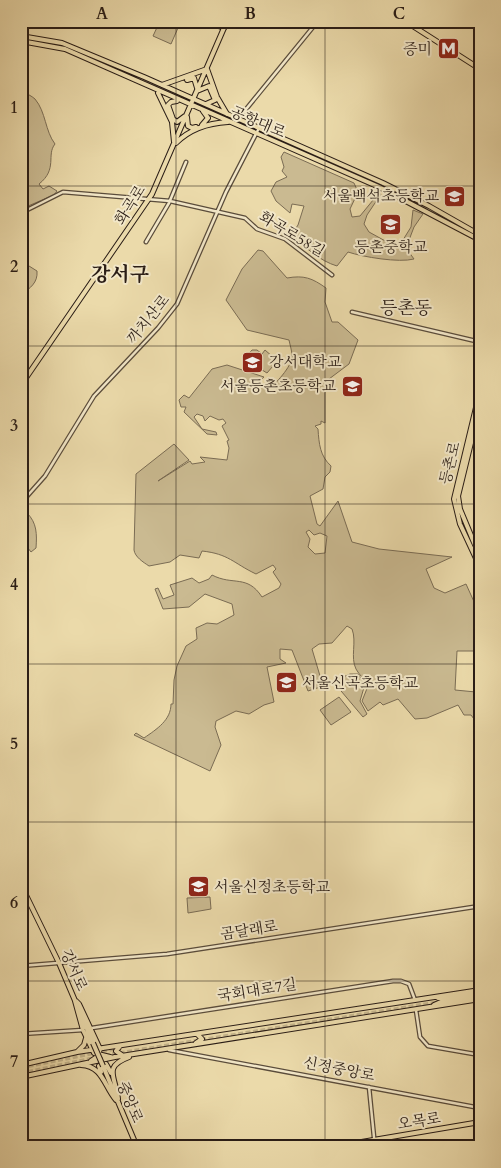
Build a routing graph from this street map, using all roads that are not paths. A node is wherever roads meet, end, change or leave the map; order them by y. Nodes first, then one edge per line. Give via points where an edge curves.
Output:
1 (207, 21) edge
2 (227, 21) edge
3 (318, 21) edge
4 (405, 21) edge
5 (224, 29) junction
6 (21, 36) edge
7 (21, 42) edge
8 (207, 69) junction
9 (480, 69) edge
10 (161, 85) junction
11 (157, 91) junction
12 (197, 91) junction
13 (180, 93) junction
14 (193, 100) junction
15 (178, 101) junction
16 (203, 104) junction
17 (191, 105) junction
18 (202, 110) junction
19 (187, 114) junction
20 (227, 114) junction
21 (238, 119) junction
22 (230, 122) junction
23 (258, 130) junction
24 (174, 145) junction
25 (186, 162) dead end
26 (149, 198) junction
27 (170, 201) junction
28 (21, 213) edge
29 (217, 213) junction
30 (480, 235) edge
31 (480, 240) edge
32 (146, 242) dead end
33 (332, 275) dead end
34 (352, 312) dead end
35 (480, 342) edge
36 (21, 385) edge
37 (480, 391) edge
38 (480, 406) edge
39 (21, 503) edge
40 (480, 557) edge
41 (480, 568) edge
42 (21, 885) edge
43 (480, 906) edge
44 (59, 963) junction
45 (21, 966) edge
46 (480, 994) edge
47 (75, 1000) junction
48 (415, 1000) junction
49 (417, 1010) junction
50 (92, 1028) junction
51 (83, 1030) junction
52 (21, 1034) edge
53 (197, 1034) junction
54 (86, 1038) junction
55 (96, 1045) junction
56 (122, 1045) junction
57 (193, 1045) junction
58 (184, 1046) junction
59 (167, 1049) junction
60 (92, 1050) junction
61 (80, 1052) junction
62 (193, 1053) junction
63 (138, 1054) junction
64 (99, 1055) junction
65 (124, 1056) junction
66 (480, 1056) edge
67 (115, 1057) junction
68 (89, 1062) junction
69 (84, 1063) junction
70 (21, 1065) edge
71 (76, 1065) junction
72 (103, 1066) joint
73 (102, 1075) junction
74 (112, 1075) junction
75 (21, 1077) edge
76 (368, 1087) junction
77 (119, 1104) junction
78 (480, 1108) edge
79 (480, 1122) edge
80 (374, 1140) junction
81 (137, 1147) edge
82 (332, 1147) edge
83 (375, 1147) edge

1 - 5 street
2 - 5 main road, 화곡로
3 - 21 street
4 - 9 main road
5 - 8 main road, 화곡로
6 - 10 main road, 공항대로 via 72,46
7 - 11 main road, 공항대로 via 65,49
8 - 10 main road
8 - 12 main road, 화곡로
8 - 20 main road
10 - 13 main road, 공항대로
11 - 15 main road, 공항대로
11 - 24 main road via 172,122
12 - 13 main road via 196,80 192,78 178,83
12 - 14 main road, 화곡로
12 - 16 main road via 207,85 211,88 215,100
13 - 14 main road, 공항대로
14 - 16 main road, 공항대로
14 - 17 main road, 화곡로
15 - 17 main road, 공항대로
15 - 19 main road via 168,105 173,119 178,122
16 - 20 main road, 공항대로
17 - 18 main road, 공항대로
17 - 19 main road, 화곡로
18 - 19 main road via 208,116 207,122 192,128 188,126
18 - 22 main road, 공항대로
19 - 24 main road, 화곡로
20 - 21 main road, 공항대로
21 - 23 main road, 공항대로
22 - 23 main road, 공항대로
22 - 24 main road via 193,131
23 - 29 street, 까치산로
23 - 30 main road, 공항대로 via 411,197
23 - 31 main road, 공항대로 via 379,187
24 - 26 main road, 화곡로
25 - 27 street
26 - 27 street, 화곡로58길
26 - 28 street, 화곡로58길 via 62,192
26 - 36 main road, 화곡로
27 - 29 street, 화곡로58길
27 - 32 street
29 - 33 street, 화곡로58길 via 246,218 257,229 285,239
29 - 39 street, 까치산로 via 177,304 94,396 45,476
34 - 35 street
37 - 41 main road, 등촌로 via 454,499 460,524
38 - 40 main road, 등촌로 via 458,496 459,507
42 - 44 main road, 강서로
43 - 44 street, 곰달래로 via 167,954
44 - 45 street, 곰달래로
44 - 47 main road, 강서로
46 - 48 main road
46 - 49 main road
47 - 50 main road
47 - 51 main road via 74,1006
47 - 55 main road, 강서로
48 - 50 street, 국회대로7길 via 409,984 393,980
48 - 53 main road
49 - 57 main road
49 - 66 street via 420,1036 428,1046
50 - 55 main road
51 - 52 street
51 - 54 main road
53 - 56 main road
53 - 58 main road via 201,1036 200,1041
54 - 55 main road
54 - 61 main road
55 - 56 main road via 107,1048
55 - 60 main road
55 - 60 main road
55 - 64 main road
55 - 72 main road, 강서로, bridge
56 - 65 main road via 116,1051
57 - 58 main road
57 - 62 street via 190,1050
58 - 59 main road
59 - 62 street, 신정중앙로
59 - 63 main road
60 - 61 main road
60 - 64 main road
61 - 69 main road via 88,1058
61 - 70 main road
62 - 76 street, 신정중앙로
63 - 65 main road
63 - 74 main road via 117,1062
64 - 67 main road
64 - 68 main road
65 - 67 main road
67 - 68 main road
68 - 69 main road
69 - 71 main road
71 - 73 main road via 90,1066
71 - 75 main road
72 - 77 main road, 중앙로
73 - 74 main road via 99,1066 106,1064
73 - 77 main road
74 - 77 main road
76 - 78 street, 신정중앙로
76 - 80 street
77 - 81 main road, 중앙로
79 - 80 main road, 오목로
80 - 82 main road, 오목로
80 - 83 street

